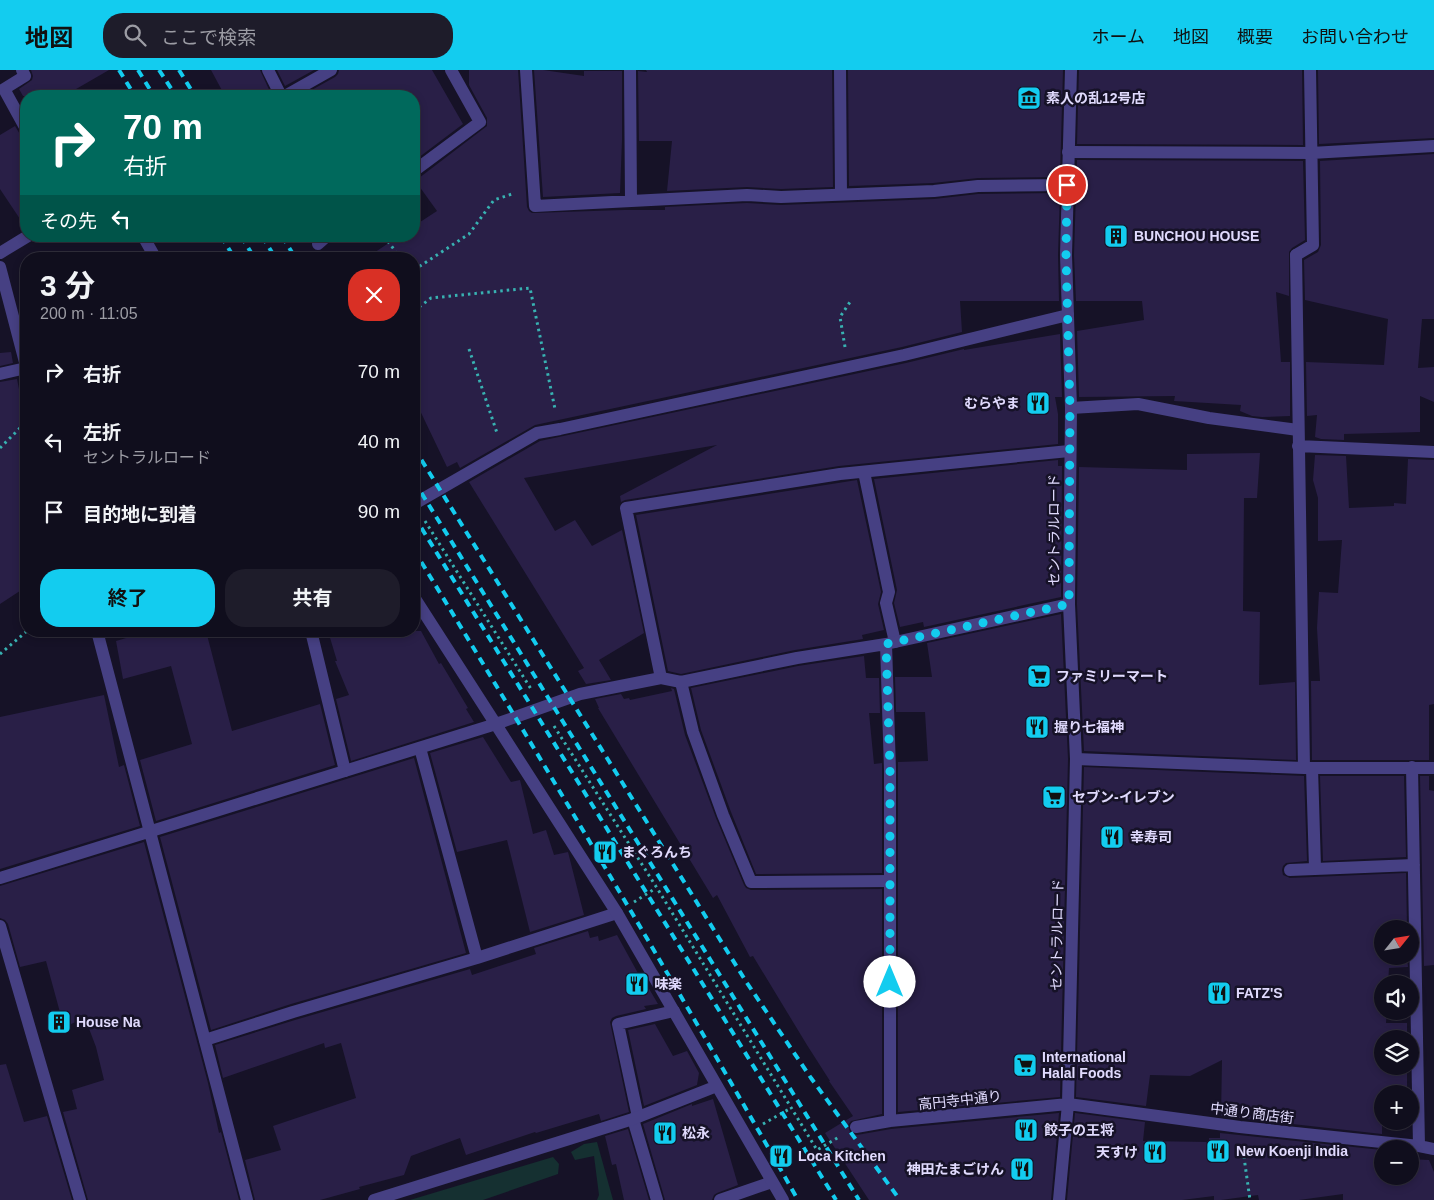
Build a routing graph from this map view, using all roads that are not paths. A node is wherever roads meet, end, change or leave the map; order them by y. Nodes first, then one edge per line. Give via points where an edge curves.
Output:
1 (22, 70) edge
2 (268, 70) edge
3 (331, 70) edge
4 (451, 70) edge
5 (526, 70) edge
6 (630, 70) edge
7 (840, 70) edge
8 (1071, 70) edge
9 (1310, 70) edge
10 (280, 90) edge
11 (294, 90) edge
12 (20, 118) edge
13 (1434, 146) edge
14 (1068, 152) junction
15 (1312, 154) junction
16 (420, 167) edge
17 (1067, 185) junction
18 (842, 194) junction
19 (631, 201) junction
20 (20, 241) edge
21 (0, 254) edge
22 (0, 267) edge
23 (3, 289) edge
24 (1068, 316) junction
25 (20, 347) edge
26 (20, 369) edge
27 (0, 374) edge
28 (1070, 408) junction
29 (1298, 430) junction
30 (1298, 446) junction
31 (1069, 451) junction
32 (1434, 452) edge
33 (864, 472) junction
34 (420, 500) edge
35 (1069, 604) junction
36 (420, 606) edge
37 (99, 637) edge
38 (312, 637) edge
39 (890, 643) junction
40 (661, 678) junction
41 (681, 682) junction
42 (496, 724) junction
43 (420, 748) junction
44 (1076, 759) junction
45 (1412, 767) junction
46 (1308, 768) junction
47 (1434, 768) edge
48 (345, 771) junction
49 (150, 831) junction
50 (1414, 865) junction
51 (1315, 868) junction
52 (1290, 870) dead end
53 (0, 878) edge
54 (890, 882) junction
55 (616, 912) junction
56 (0, 926) edge
57 (477, 958) junction
58 (674, 1011) junction
59 (205, 1040) junction
60 (717, 1086) junction
61 (1068, 1104) junction
62 (636, 1118) junction
63 (890, 1122) junction
64 (856, 1127) road end
65 (1419, 1140) edge
66 (1374, 1141) edge
67 (1419, 1146) edge
68 (1434, 1150) edge
69 (772, 1182) junction
70 (80, 1200) edge
71 (247, 1200) edge
72 (374, 1200) edge
73 (657, 1200) edge
74 (720, 1200) edge
75 (783, 1200) edge
76 (1059, 1200) edge

1 - 12 street via 25,76 4,89
2 - 10 street
3 - 11 street
4 - 16 street via 480,122
5 - 19 street via 535,206
6 - 19 street
7 - 18 street
8 - 14 street, セントラルロード
9 - 15 street
13 - 15 street
14 - 15 street
14 - 17 street, セントラルロード
15 - 29 street via 1313,245 1296,255
17 - 18 street via 978,186
17 - 24 street, セントラルロード
18 - 19 street
20 - 21 street
22 - 23 street
23 - 25 street
24 - 28 street, セントラルロード
24 - 34 street via 537,433
26 - 27 street
28 - 29 street via 1138,404
28 - 31 street, セントラルロード
29 - 30 street
30 - 32 street
30 - 46 street
31 - 33 street
31 - 35 street, セントラルロード
33 - 39 street via 888,592
33 - 40 street via 626,508
35 - 39 street
35 - 44 street, セントラルロード
36 - 42 street
37 - 49 street
38 - 48 street
39 - 41 street
39 - 54 street
40 - 41 street
40 - 42 street via 580,694
41 - 54 street via 693,732 751,882
42 - 43 street
42 - 55 street
43 - 48 street
43 - 57 street
44 - 46 street
44 - 61 street, セントラルロード
45 - 46 street
45 - 47 street
45 - 50 street
46 - 51 street
48 - 49 street
49 - 53 street
49 - 59 street
50 - 51 street
50 - 65 street
51 - 52 street
54 - 63 street
55 - 57 street
55 - 58 street
56 - 70 street
57 - 59 street
58 - 60 street
58 - 62 street via 618,1024
59 - 71 street
60 - 62 street
60 - 69 street
61 - 63 street, 高円寺中通り
61 - 66 street, 中通り商店街
61 - 76 street, セントラルロード
62 - 72 street
62 - 73 street
63 - 64 street, 高円寺中通り
67 - 68 street, 中通り商店街
69 - 74 street
69 - 75 street

